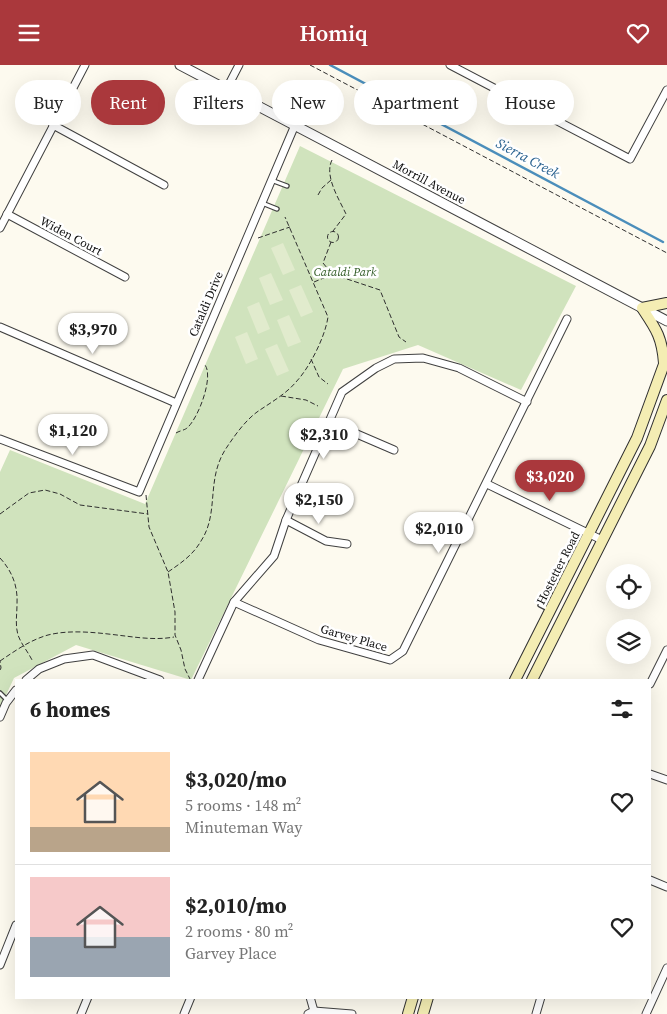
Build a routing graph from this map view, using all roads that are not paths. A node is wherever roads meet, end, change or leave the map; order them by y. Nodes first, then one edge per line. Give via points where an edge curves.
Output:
1 (85, 65) edge
2 (180, 65) edge
3 (239, 65) edge
4 (456, 66) edge
5 (77, 80) edge
6 (208, 80) edge
7 (231, 80) edge
8 (667, 90) edge
9 (53, 125) joint
10 (295, 125) joint
11 (271, 180) junction
12 (164, 185) dead end
13 (286, 187) dead end
14 (261, 203) junction
15 (277, 209) dead end
16 (7, 214) junction
17 (0, 228) edge
18 (125, 277) dead end
19 (667, 303) edge
20 (642, 308) junction
21 (567, 319) dead end
22 (667, 321) edge
23 (0, 327) edge
24 (666, 360) edge
25 (667, 400) edge
26 (527, 402) junction
27 (176, 403) junction
28 (329, 422) junction
29 (0, 439) edge
30 (394, 451) dead end
31 (487, 484) junction
32 (286, 520) junction
33 (590, 533) junction
34 (602, 540) junction
35 (347, 544) dead end
36 (234, 602) junction
37 (540, 605) dead end
38 (551, 610) junction
39 (667, 650) edge
40 (665, 660) edge
41 (27, 679) edge
42 (157, 679) edge
43 (198, 679) edge
44 (516, 679) edge
45 (532, 679) edge
46 (651, 682) edge
47 (15, 691) edge
48 (0, 693) edge
49 (8, 701) junction
50 (0, 717) edge
51 (651, 774) edge
52 (667, 781) edge
53 (651, 880) edge
54 (667, 887) edge
55 (15, 928) edge
56 (0, 965) edge
57 (667, 968) edge
58 (87, 999) edge
59 (190, 999) edge
60 (310, 999) edge
61 (412, 999) edge
62 (427, 999) edge
63 (540, 999) edge
64 (311, 1013) edge
65 (81, 1014) edge
66 (184, 1014) edge
67 (352, 1014) edge
68 (408, 1014) edge
69 (423, 1014) edge
70 (536, 1014) edge
71 (646, 1014) edge

1 - 5 street
2 - 6 street, Morrill Avenue
3 - 7 street
4 - 8 street via 630,159
9 - 12 street
9 - 16 street
10 - 11 street, Cataldi Drive
10 - 20 street, Morrill Avenue
11 - 13 lane
11 - 14 street, Cataldi Drive
14 - 15 lane
14 - 27 street, Cataldi Drive
16 - 17 street
16 - 18 street, Widen Court
19 - 20 main road
20 - 22 street, Morrill Avenue
20 - 24 main road via 660,337
21 - 26 street, Garvey Place
23 - 27 street
24 - 33 main road, Hostetter Road via 637,438
25 - 34 main road via 650,446
26 - 28 street via 459,368 423,358 394,359 342,392
26 - 31 street, Garvey Place
27 - 29 street, Cataldi Drive via 142,493
28 - 30 street
28 - 32 street
31 - 33 street
31 - 36 street, Garvey Place via 403,651 390,660 319,640
32 - 35 street via 326,541
32 - 36 street via 274,557
33 - 34 street
33 - 38 main road, Hostetter Road
34 - 45 main road
36 - 43 street
37 - 38 lane
38 - 44 main road, Hostetter Road
39 - 40 street
40 - 46 street
41 - 42 street via 39,669 64,659 93,655
47 - 49 street
48 - 49 lane
49 - 50 street
51 - 52 street
53 - 54 street
55 - 56 street
57 - 71 street
58 - 65 street
59 - 66 street
60 - 64 street
61 - 68 main road
62 - 69 main road
63 - 70 street
64 - 67 street

